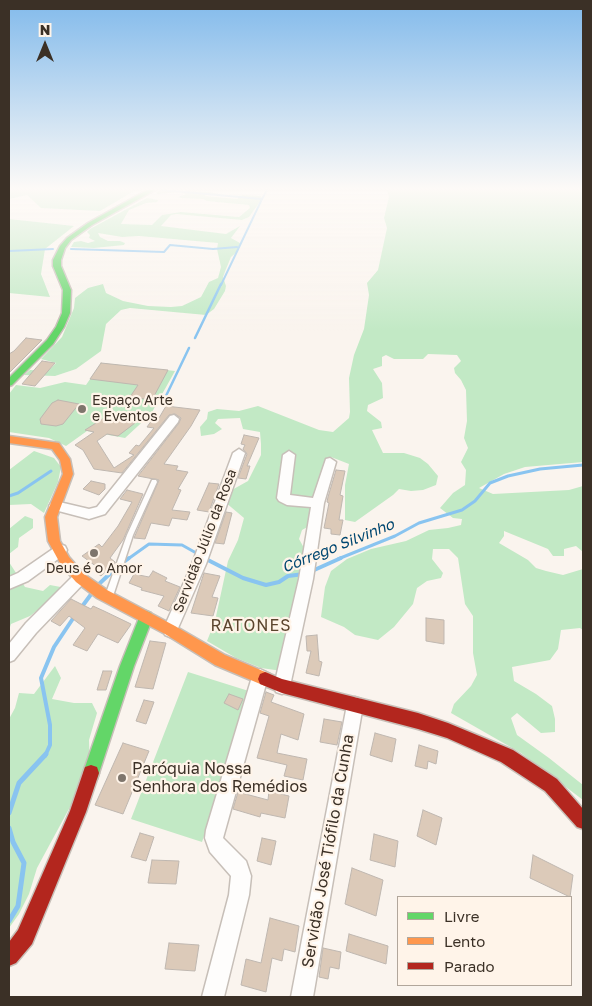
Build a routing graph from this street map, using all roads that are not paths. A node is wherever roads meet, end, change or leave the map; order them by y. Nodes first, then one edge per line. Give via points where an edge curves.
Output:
1 (72, 237) edge
2 (9, 383) edge
3 (174, 419) dead end
4 (9, 440) edge
5 (239, 452) dead end
6 (289, 455) dead end
7 (330, 462) dead end
8 (154, 482) dead end
9 (318, 503) junction
10 (55, 506) junction
11 (60, 550) junction
12 (86, 582) junction
13 (9, 583) edge
14 (105, 596) junction
15 (146, 617) junction
16 (170, 630) junction
17 (9, 655) edge
18 (260, 677) junction
19 (282, 686) junction
20 (354, 705) junction
21 (583, 821) edge
22 (9, 956) edge
23 (213, 997) edge
24 (302, 997) edge

1 - 2 main road via 62,247 57,260 67,290 66,313 54,336
3 - 10 street via 101,511 89,514
4 - 10 main road via 55,446 61,452 68,474
5 - 16 street, Servidão Júlio da Rosa via 201,557
6 - 9 street via 283,498
7 - 9 street
8 - 14 lane
9 - 19 street via 306,579
10 - 11 main road via 51,517 52,532
11 - 12 main road via 65,561
11 - 13 street
12 - 14 main road
12 - 17 street via 31,628
14 - 15 main road
15 - 16 main road
15 - 22 main road via 71,830 25,937
16 - 18 main road via 232,667
18 - 19 main road
18 - 23 street via 215,830 217,845 239,868 241,876
19 - 20 main road
20 - 21 main road via 426,724 507,756 551,785
20 - 24 street, Servidão José Tiófilo da Cunha

